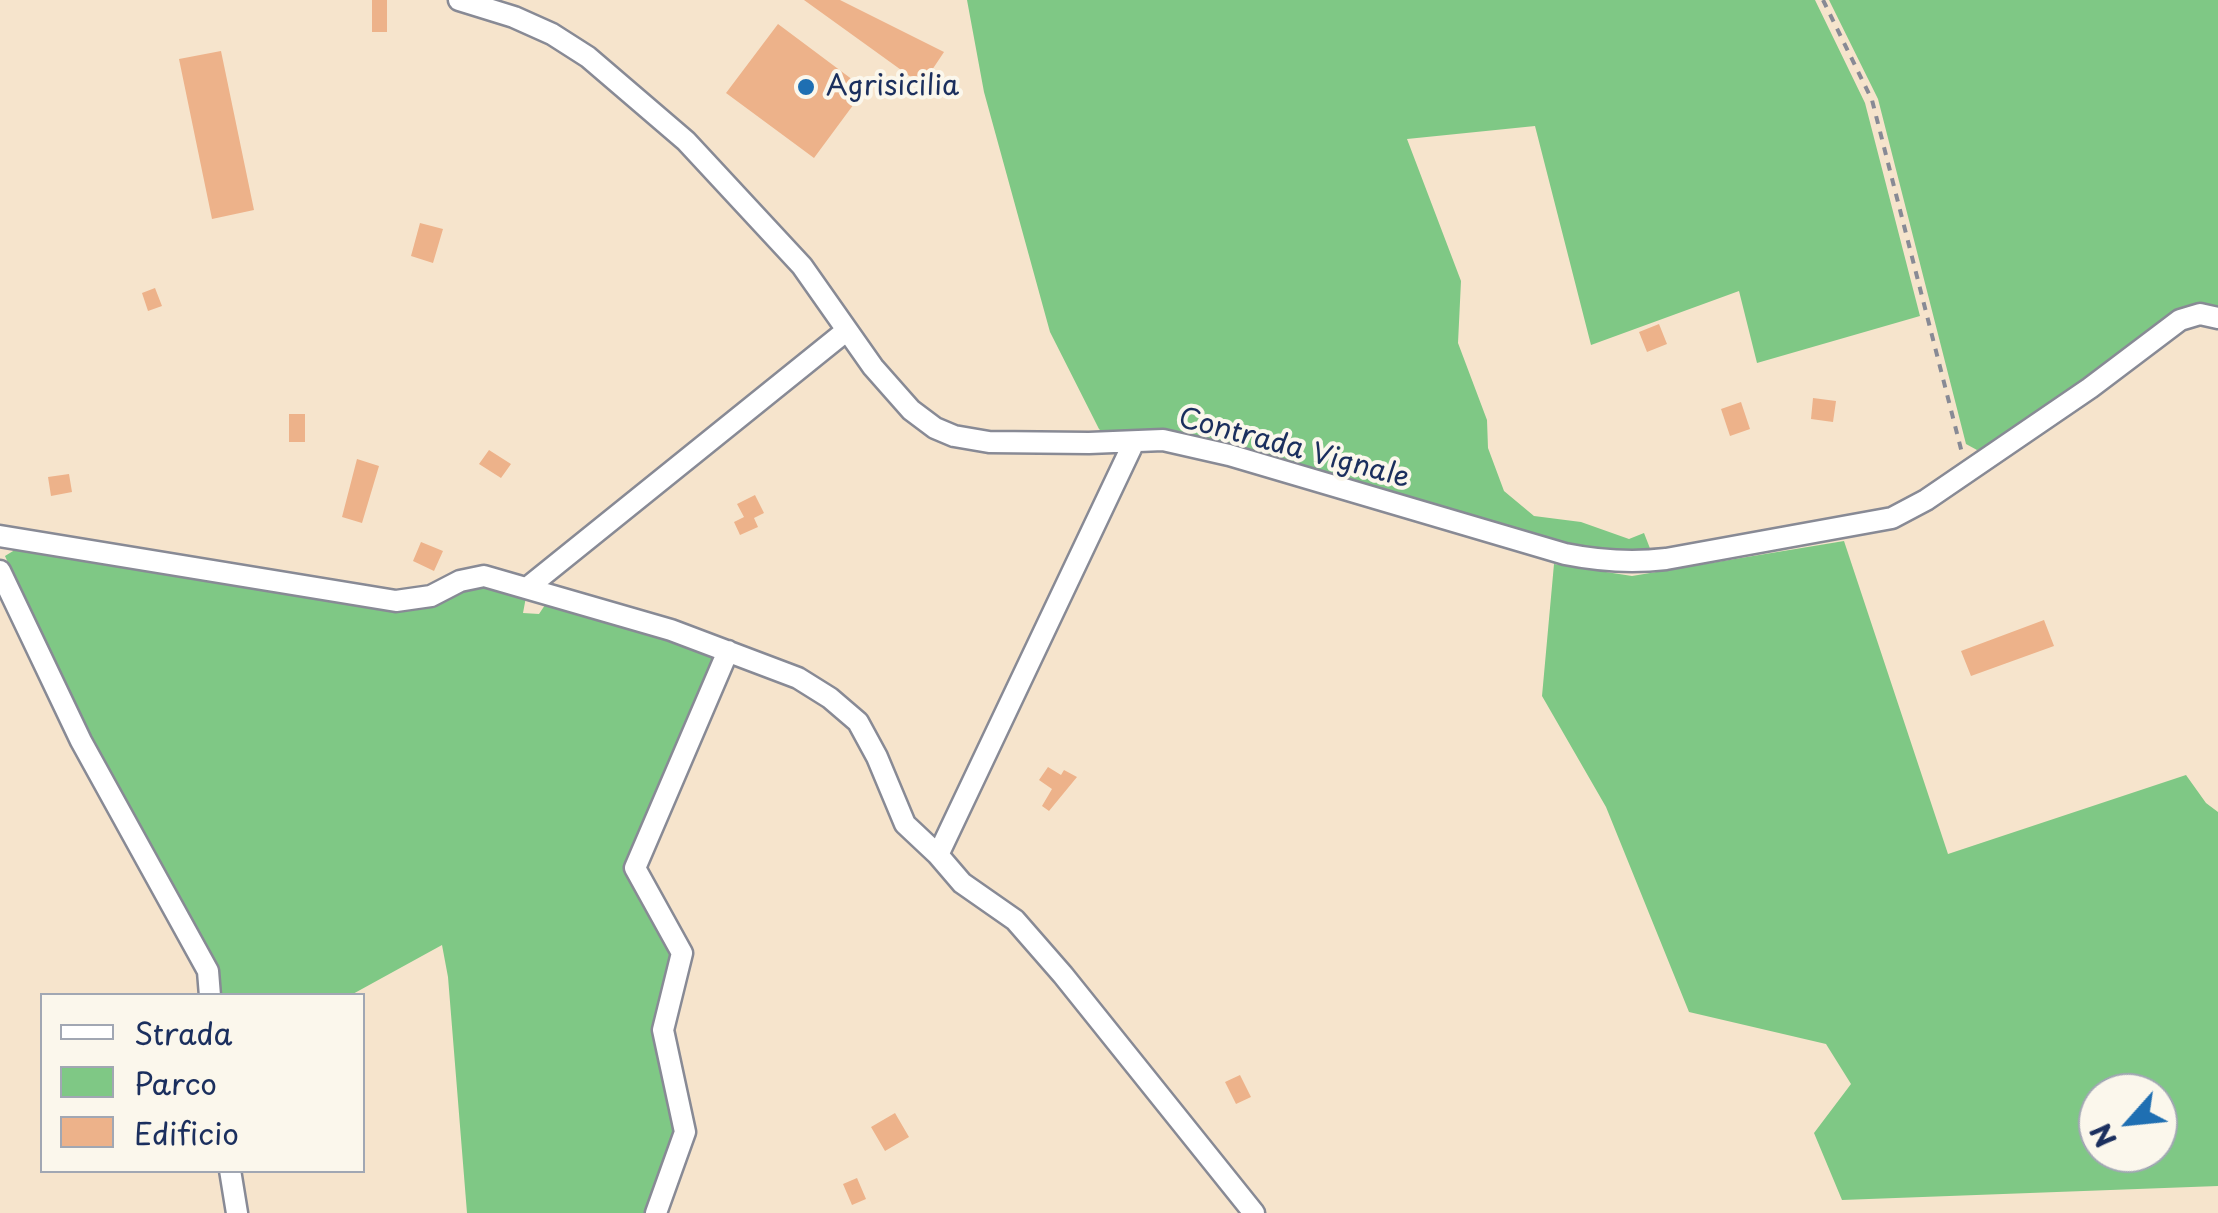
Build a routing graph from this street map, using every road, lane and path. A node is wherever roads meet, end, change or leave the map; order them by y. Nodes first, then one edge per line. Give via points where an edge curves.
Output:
1 (459, 0) edge
2 (1823, 0) edge
3 (2218, 318) edge
4 (846, 331) junction
5 (1134, 442) junction
6 (1968, 472) junction
7 (0, 536) edge
8 (0, 571) edge
9 (527, 588) junction
10 (728, 651) junction
11 (938, 855) junction
12 (210, 993) edge
13 (231, 1173) edge
14 (238, 1213) edge
15 (656, 1213) edge
16 (1254, 1213) edge

1 - 4 street, Contrada Vignale via 552,34 658,117 802,266
2 - 6 path via 1872,100
3 - 6 street, Contrada Vignale via 2180,320
4 - 5 street, Contrada Vignale via 911,410 954,436
4 - 9 street
5 - 6 street, Contrada Vignale via 1163,440 1229,455 1565,554 1635,562 1892,518
5 - 11 street
7 - 9 street via 396,601 484,576
8 - 12 street via 80,741 208,971
9 - 10 street
10 - 11 street via 798,678 858,722 904,824
10 - 15 street via 635,868 682,952 663,1030 685,1132
11 - 16 street via 962,883 1016,920
13 - 14 street

